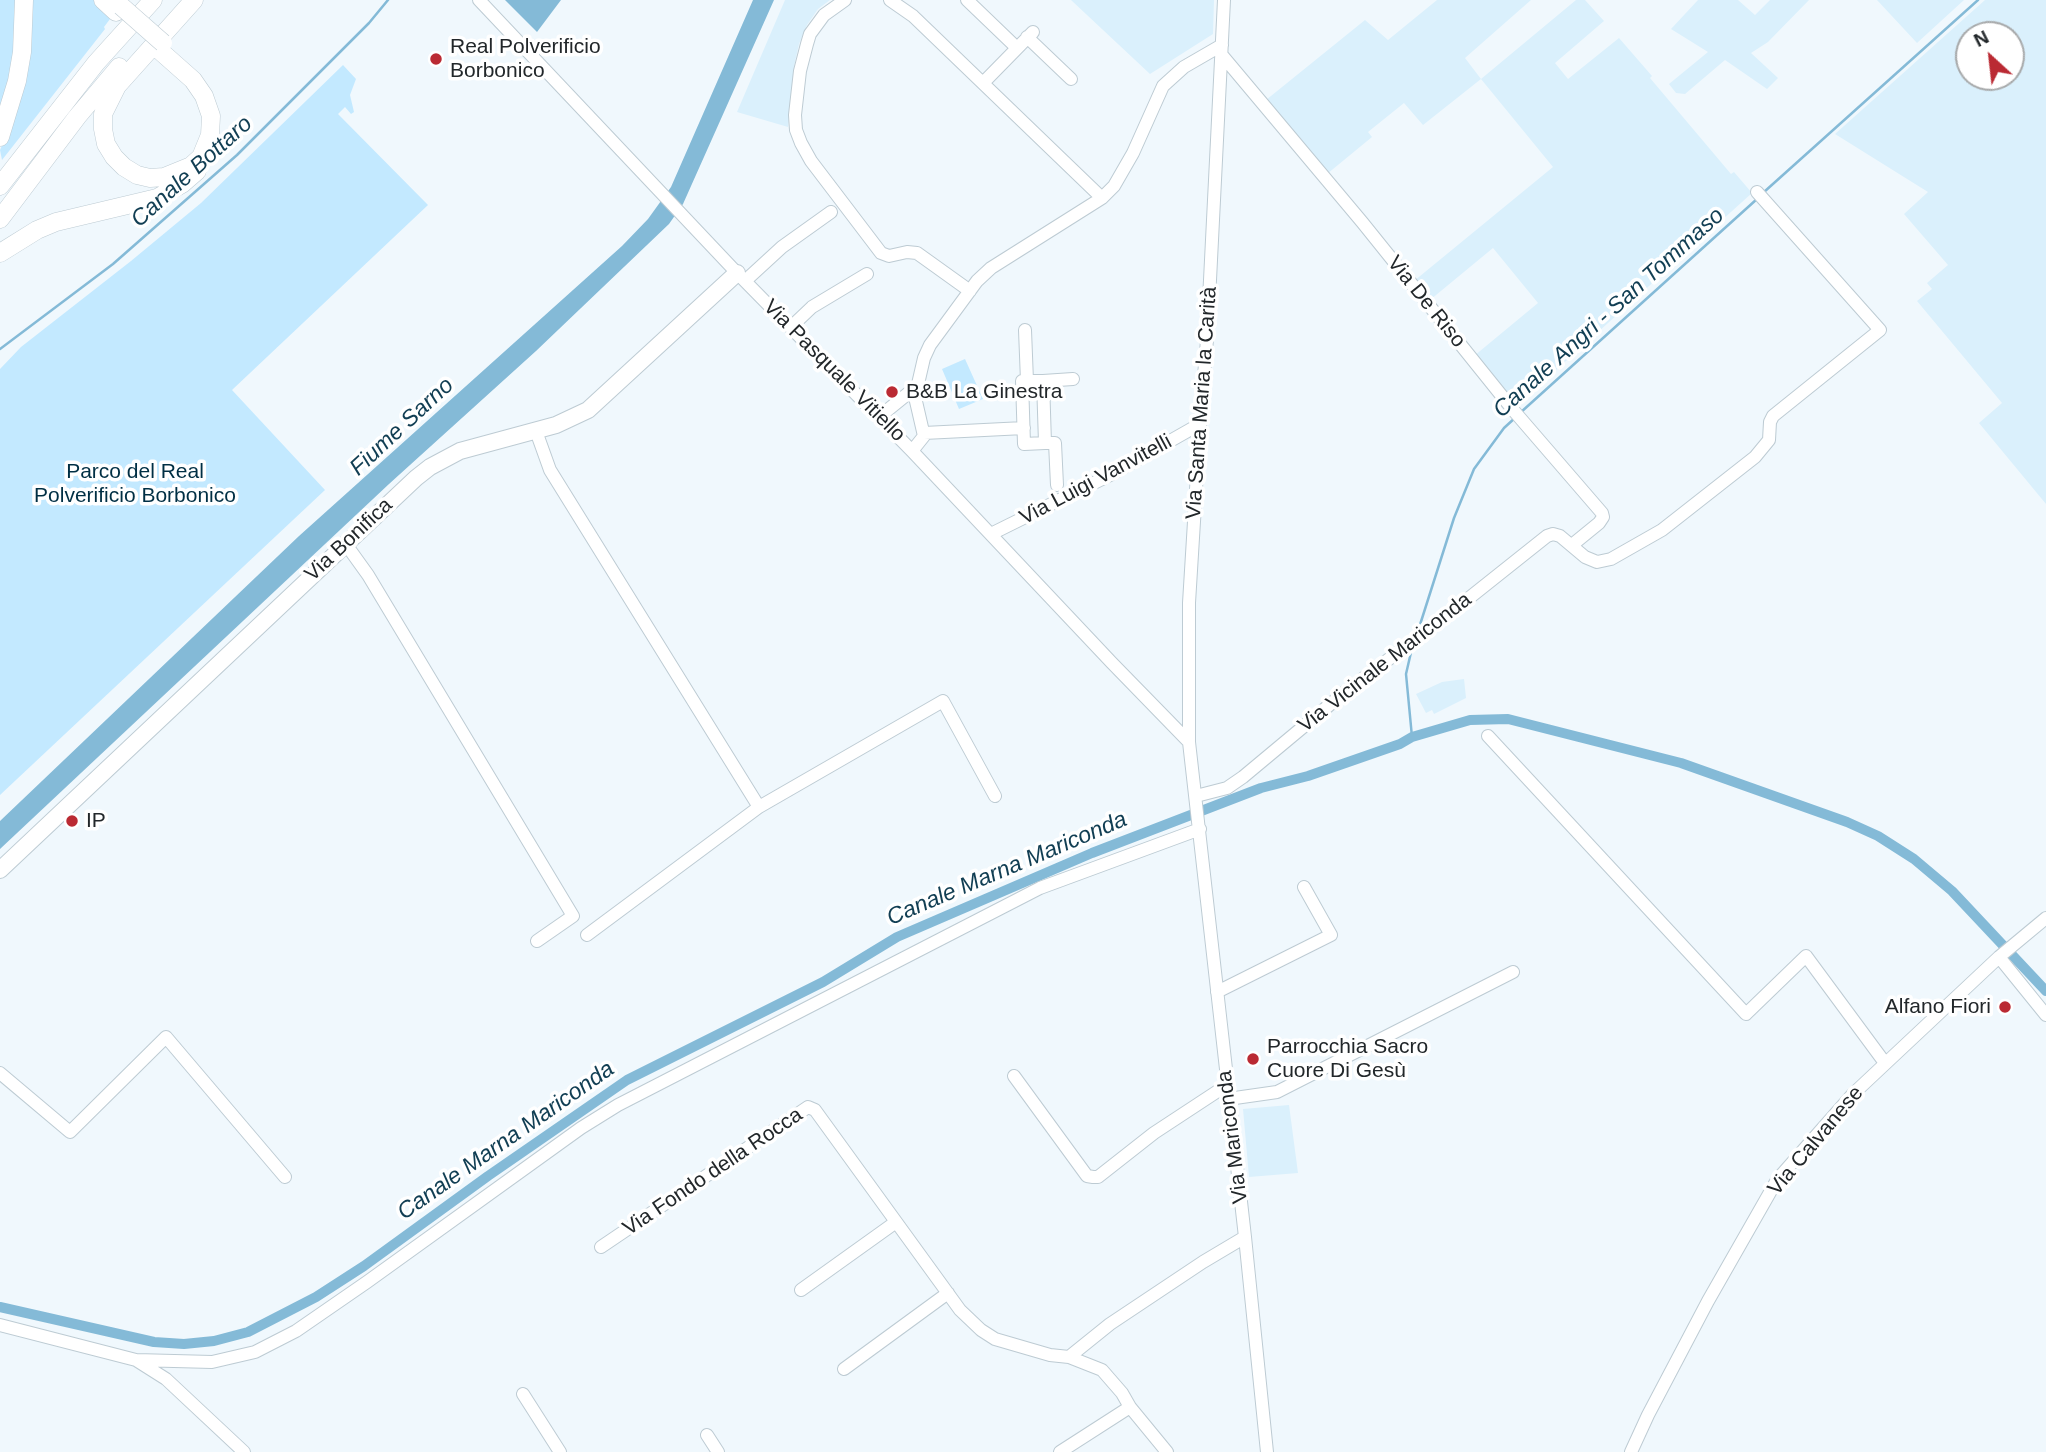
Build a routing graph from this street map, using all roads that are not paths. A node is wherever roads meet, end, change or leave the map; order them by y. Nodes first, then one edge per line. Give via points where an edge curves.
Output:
1 (24, 0) edge
2 (153, 0) edge
3 (181, 0) edge
4 (194, 0) edge
5 (479, 0) edge
6 (845, 0) edge
7 (890, 0) edge
8 (967, 0) edge
9 (1224, 0) edge
10 (114, 4) edge
11 (161, 46) junction
12 (1017, 48) junction
13 (1221, 50) junction
14 (1071, 79) dead end
15 (983, 83) junction
16 (0, 137) edge
17 (0, 186) edge
18 (1760, 196) dead end
19 (1102, 198) junction
20 (831, 212) dead end
21 (0, 219) edge
22 (0, 253) edge
23 (867, 274) dead end
24 (741, 277) junction
25 (970, 291) junction
26 (791, 327) junction
27 (1025, 330) dead end
28 (1073, 379) dead end
29 (1027, 381) junction
30 (1043, 381) junction
31 (916, 387) junction
32 (892, 407) junction
33 (918, 413) junction
34 (879, 417) junction
35 (1200, 424) junction
36 (1024, 428) junction
37 (536, 431) junction
38 (924, 433) junction
39 (1045, 443) junction
40 (912, 450) junction
41 (1057, 485) dead end
42 (991, 534) junction
43 (345, 544) junction
44 (1572, 545) junction
45 (1488, 736) dead end
46 (1189, 742) junction
47 (995, 796) dead end
48 (1196, 801) junction
49 (759, 807) junction
50 (1199, 825) junction
51 (0, 870) edge
52 (1304, 887) dead end
53 (2046, 918) edge
54 (587, 935) dead end
55 (537, 941) dead end
56 (2000, 955) junction
57 (1513, 972) dead end
58 (1217, 992) junction
59 (2046, 1015) edge
60 (1885, 1063) junction
61 (0, 1073) edge
62 (1014, 1076) dead end
63 (1227, 1085) junction
64 (1228, 1099) junction
65 (285, 1177) dead end
66 (897, 1222) junction
67 (1245, 1237) junction
68 (601, 1247) dead end
69 (801, 1290) dead end
70 (948, 1293) junction
71 (0, 1325) edge
72 (1069, 1357) junction
73 (136, 1360) junction
74 (845, 1369) dead end
75 (523, 1394) dead end
76 (1130, 1407) junction
77 (707, 1435) dead end
78 (244, 1452) edge
79 (560, 1452) edge
80 (718, 1452) edge
81 (1060, 1452) edge
82 (1167, 1452) edge
83 (1267, 1452) edge
84 (1631, 1452) edge

1 - 16 highway via 17,81
2 - 17 highway via 96,63
3 - 21 highway via 106,82
4 - 11 highway via 117,86 103,114 106,144 114,157 149,178 191,166 201,157 210,135 211,116 204,96
5 - 24 street, Via Pasquale Vitiello
6 - 25 street via 824,15 810,34 795,115 801,143 881,253 917,253
7 - 15 street
8 - 12 street
9 - 13 street, Via Santa Maria la Carità
10 - 11 highway, bridge
11 - 22 highway via 197,74 216,106 219,129 207,160 182,184 157,198 56,222
12 - 14 street via 1030,35
12 - 15 street
13 - 19 street via 1184,67 1163,86 1133,153
13 - 35 street, Via Santa Maria la Carità
13 - 44 street, Via De Riso via 1602,513 1599,523
15 - 19 street
18 - 44 street via 1880,330 1773,416 1764,448 1677,520 1602,562 1591,561
19 - 25 street via 991,268
20 - 24 street
23 - 26 street via 812,307
24 - 26 street, Via Pasquale Vitiello
24 - 37 main road, Via Bonifica via 588,410
25 - 31 street via 930,345
26 - 34 street, Via Pasquale Vitiello
27 - 29 street
28 - 30 street
29 - 30 street
29 - 36 street via 1022,381
30 - 39 street
31 - 32 street
31 - 33 street
32 - 33 street via 907,405
32 - 34 street
33 - 38 street
34 - 40 street, Via Pasquale Vitiello
35 - 42 street, Via Luigi Vanvitelli
35 - 46 street, Via Santa Maria la Carità via 1188,617
36 - 38 street
36 - 39 street via 1024,444
37 - 43 main road, Via Bonifica via 481,443 430,467
37 - 49 street via 550,470
38 - 40 street
39 - 41 street via 1055,443
40 - 42 street, Via Pasquale Vitiello
42 - 46 street, Via Pasquale Vitiello
43 - 51 main road, Via Bonifica
43 - 55 street via 573,916
44 - 48 street, Via Vicinale Mariconda via 1560,536 1547,536 1243,777
45 - 60 street via 1746,1014 1806,956
46 - 48 street, Via Santa Maria la Carità
47 - 49 street via 943,701
48 - 50 street, Via Santa Maria la Carità
49 - 54 street
50 - 58 street, Via Mariconda
50 - 73 street via 1040,888 618,1105 296,1331 255,1352 212,1362
52 - 58 street via 1331,935
53 - 56 street, Via Calvanese
56 - 59 street
56 - 60 street, Via Calvanese
57 - 64 street via 1277,1092
58 - 63 street, Via Mariconda
60 - 84 street, Via Calvanese via 1777,1180 1708,1301
61 - 65 street via 70,1132 166,1037
62 - 63 street via 1087,1176 1093,1177
63 - 64 street, Via Mariconda
64 - 67 street, Via Mariconda
66 - 68 street, Via Fondo della Rocca via 815,1110 808,1107
66 - 69 street
66 - 70 street, Via Fondo della Rocca
67 - 72 street via 1110,1324
67 - 83 street, Via Mariconda
70 - 72 street, Via Fondo della Rocca via 960,1310 995,1339
70 - 74 street
71 - 73 street
72 - 76 street, Via Fondo della Rocca via 1102,1370
73 - 78 street via 166,1379
75 - 79 street
76 - 81 street
76 - 82 street, Via Fondo della Rocca
77 - 80 street

